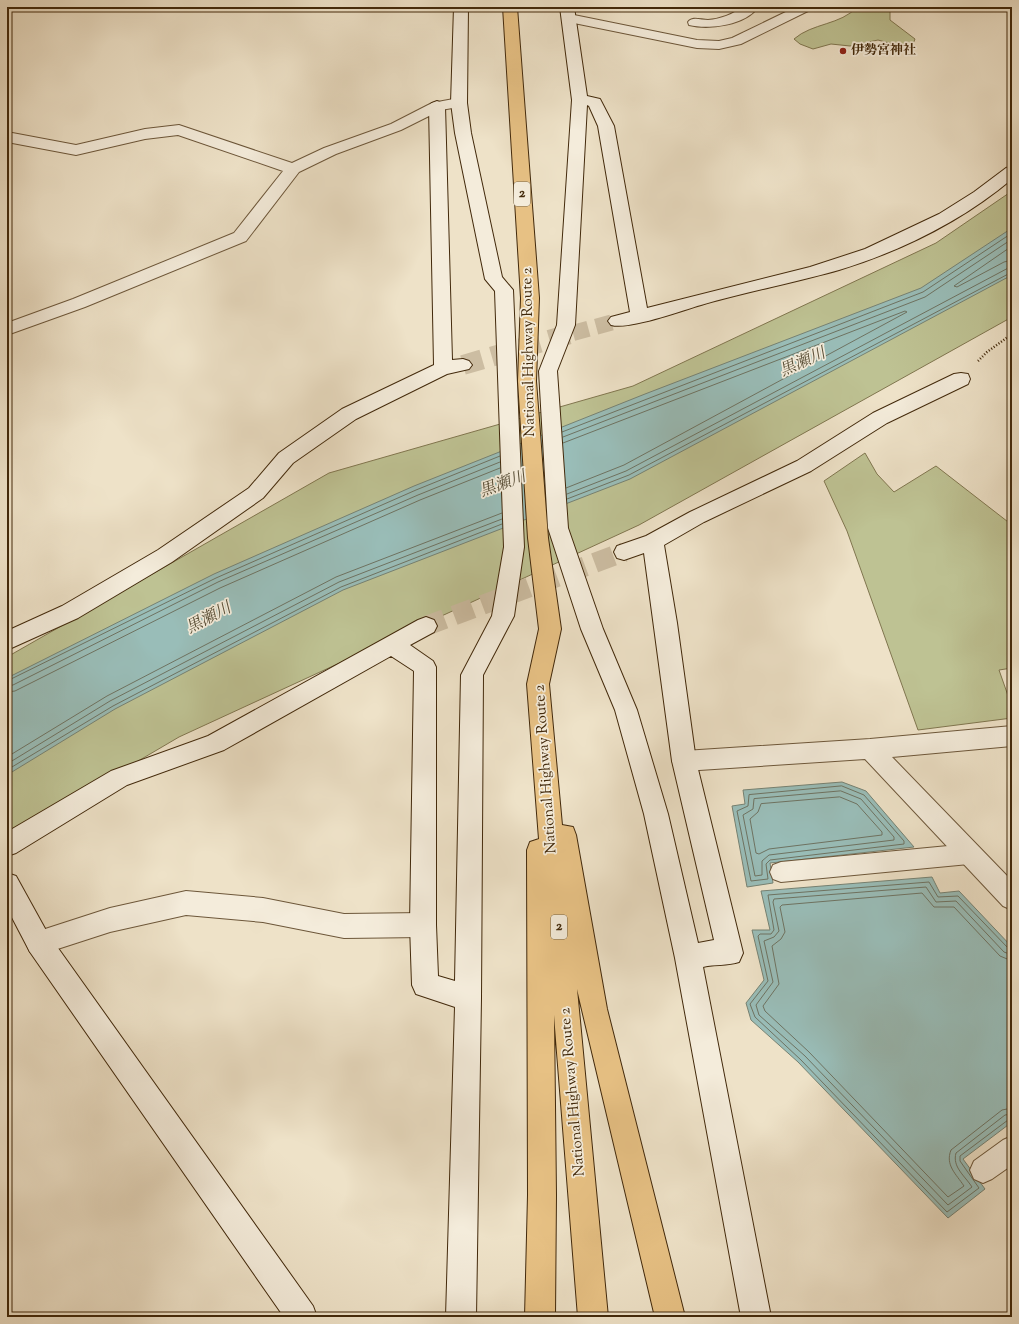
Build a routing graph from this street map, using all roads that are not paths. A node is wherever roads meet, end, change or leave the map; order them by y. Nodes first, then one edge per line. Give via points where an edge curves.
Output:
1 (461, 7) edge
2 (510, 7) edge
3 (752, 7) edge
4 (806, 7) edge
5 (568, 12) edge
6 (671, 38) junction
7 (580, 100) junction
8 (459, 103) junction
9 (437, 106) junction
10 (7, 137) edge
11 (293, 169) junction
12 (1012, 171) edge
13 (640, 317) junction
14 (616, 321) tunnel mouth
15 (7, 330) edge
16 (463, 365) tunnel mouth
17 (443, 368) junction
18 (961, 378) dead end
19 (518, 383) junction
20 (548, 533) junction
21 (653, 542) junction
22 (624, 552) tunnel mouth
23 (426, 626) tunnel mouth
24 (7, 640) edge
25 (392, 645) junction
26 (538, 684) junction
27 (1012, 736) edge
28 (870, 749) junction
29 (684, 761) junction
30 (7, 845) edge
31 (969, 854) junction
32 (781, 872) dead end
33 (7, 884) edge
34 (1012, 898) edge
35 (423, 925) junction
36 (39, 943) junction
37 (688, 958) junction
38 (468, 998) junction
39 (1012, 1149) edge
40 (983, 1170) dead end
41 (302, 1317) edge
42 (460, 1317) edge
43 (540, 1317) edge
44 (592, 1317) edge
45 (670, 1317) edge
46 (756, 1317) edge

1 - 8 street
2 - 19 highway, National Highway Route 2 / 2 via 530,298
3 - 6 lane via 724,21 706,25 694,17 687,32
4 - 6 lane via 736,41 719,46
5 - 6 lane
5 - 7 street
7 - 13 street via 595,102 606,126
7 - 20 street via 566,325 548,372
8 - 9 street
8 - 19 street via 466,152 494,279 504,290
9 - 11 street via 396,127 330,151
9 - 17 street
10 - 11 street via 76,150 144,134 179,130
11 - 15 street via 240,237
12 - 13 street via 971,202 871,253 832,266 679,304
13 - 14 street
16 - 17 street
17 - 24 street via 349,414 286,458 256,493 165,556 70,612
18 - 21 street via 880,418 804,466 697,517
19 - 20 highway, National Highway Route 2 / 2
19 - 38 street via 514,546 503,616 472,675
20 - 26 highway, National Highway Route 2 / 2 via 550,629
20 - 37 street via 626,710 656,814
21 - 22 street
21 - 29 street
23 - 25 street
25 - 30 street via 216,743 119,778
25 - 35 street via 425,667
26 - 43 highway via 542,1195
26 - 44 highway, National Highway Route 2 / 2
26 - 45 highway via 594,1009
27 - 28 street
28 - 29 street
28 - 31 street
29 - 37 street via 730,953 713,952
31 - 32 lane
31 - 34 street
33 - 36 street
35 - 36 street via 344,926 263,910 186,903 110,920
35 - 38 street via 425,984
36 - 41 street
37 - 46 street
38 - 42 street
39 - 40 lane

